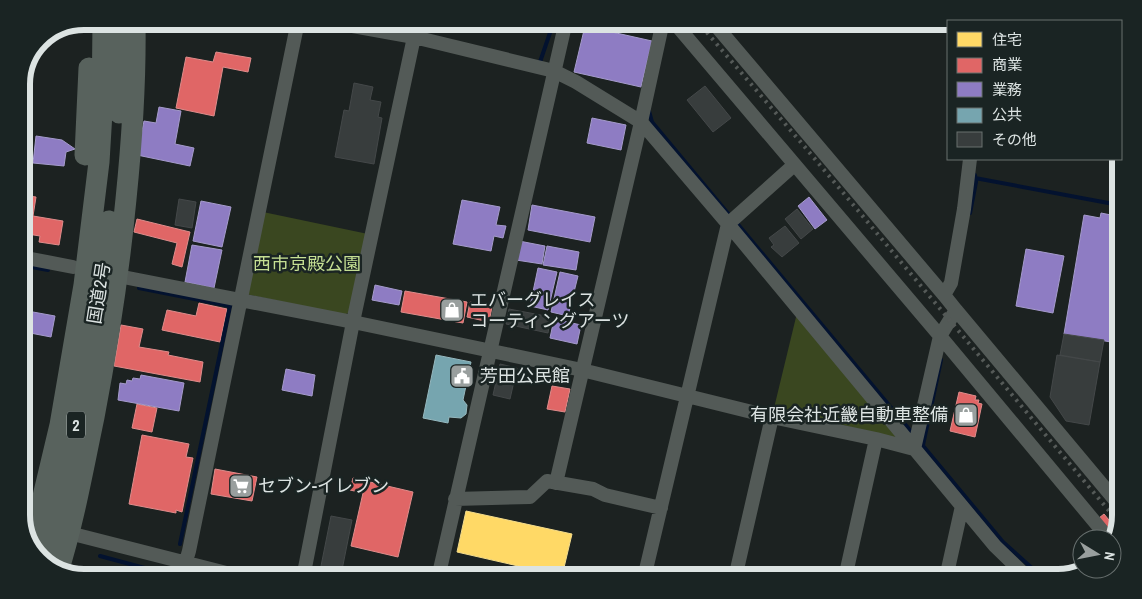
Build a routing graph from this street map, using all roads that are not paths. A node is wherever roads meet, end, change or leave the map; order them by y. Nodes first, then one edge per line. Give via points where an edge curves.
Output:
1 (88, 30) edge
2 (103, 30) edge
3 (120, 30) edge
4 (134, 30) edge
5 (296, 30) edge
6 (374, 30) edge
7 (419, 30) edge
8 (564, 30) edge
9 (661, 30) edge
10 (681, 30) edge
11 (720, 30) edge
12 (417, 38) junction
13 (554, 71) junction
14 (641, 122) junction
15 (970, 160) edge
16 (794, 165) junction
17 (732, 220) junction
18 (30, 259) edge
19 (73, 267) junction
20 (101, 283) junction
21 (944, 295) junction
22 (240, 299) junction
23 (956, 310) junction
24 (353, 322) junction
25 (940, 336) junction
26 (489, 351) junction
27 (582, 370) junction
28 (687, 396) junction
29 (772, 417) junction
30 (876, 439) junction
31 (916, 442) junction
32 (556, 483) junction
33 (1112, 496) edge
34 (456, 499) junction
35 (30, 500) edge
36 (962, 506) junction
37 (661, 508) junction
38 (31, 525) edge
39 (1102, 529) edge
40 (70, 532) junction
41 (34, 534) edge
42 (46, 554) edge
43 (61, 563) edge
44 (177, 569) edge
45 (183, 569) edge
46 (305, 569) edge
47 (440, 569) edge
48 (646, 569) edge
49 (740, 569) edge
50 (848, 569) edge
51 (948, 569) edge
52 (1019, 569) edge

1 - 19 highway via 85,157
2 - 20 highway, 国道2号 / 2 via 99,154
3 - 20 highway, 国道2号 / 2 via 116,164
4 - 20 highway via 136,60 130,147
5 - 22 street
6 - 12 street
7 - 12 street
8 - 13 street
9 - 14 street
10 - 16 street
11 - 21 street
12 - 13 street
12 - 24 street
13 - 14 street
13 - 26 street
14 - 17 street
14 - 27 street
15 - 21 street via 950,283
16 - 17 street
16 - 25 street
17 - 28 street
17 - 31 street
18 - 19 street
19 - 35 highway via 50,421
20 - 22 street
20 - 40 highway via 105,362
20 - 41 highway, 国道2号 / 2 via 60,425
20 - 42 highway, 国道2号 / 2 via 76,427
21 - 23 street
22 - 24 street
22 - 45 street
23 - 25 street
23 - 33 street
24 - 26 street
24 - 46 street
25 - 31 street
25 - 39 street
26 - 27 street
26 - 34 street
27 - 28 street
27 - 32 street
28 - 29 street
28 - 37 street
29 - 30 street
29 - 49 street
30 - 31 street
30 - 50 street
31 - 36 street
32 - 34 street via 547,481 530,497
32 - 37 street via 593,488 605,495
34 - 47 street
36 - 51 street
36 - 52 street
37 - 48 street
38 - 40 street
40 - 43 highway
40 - 44 street

